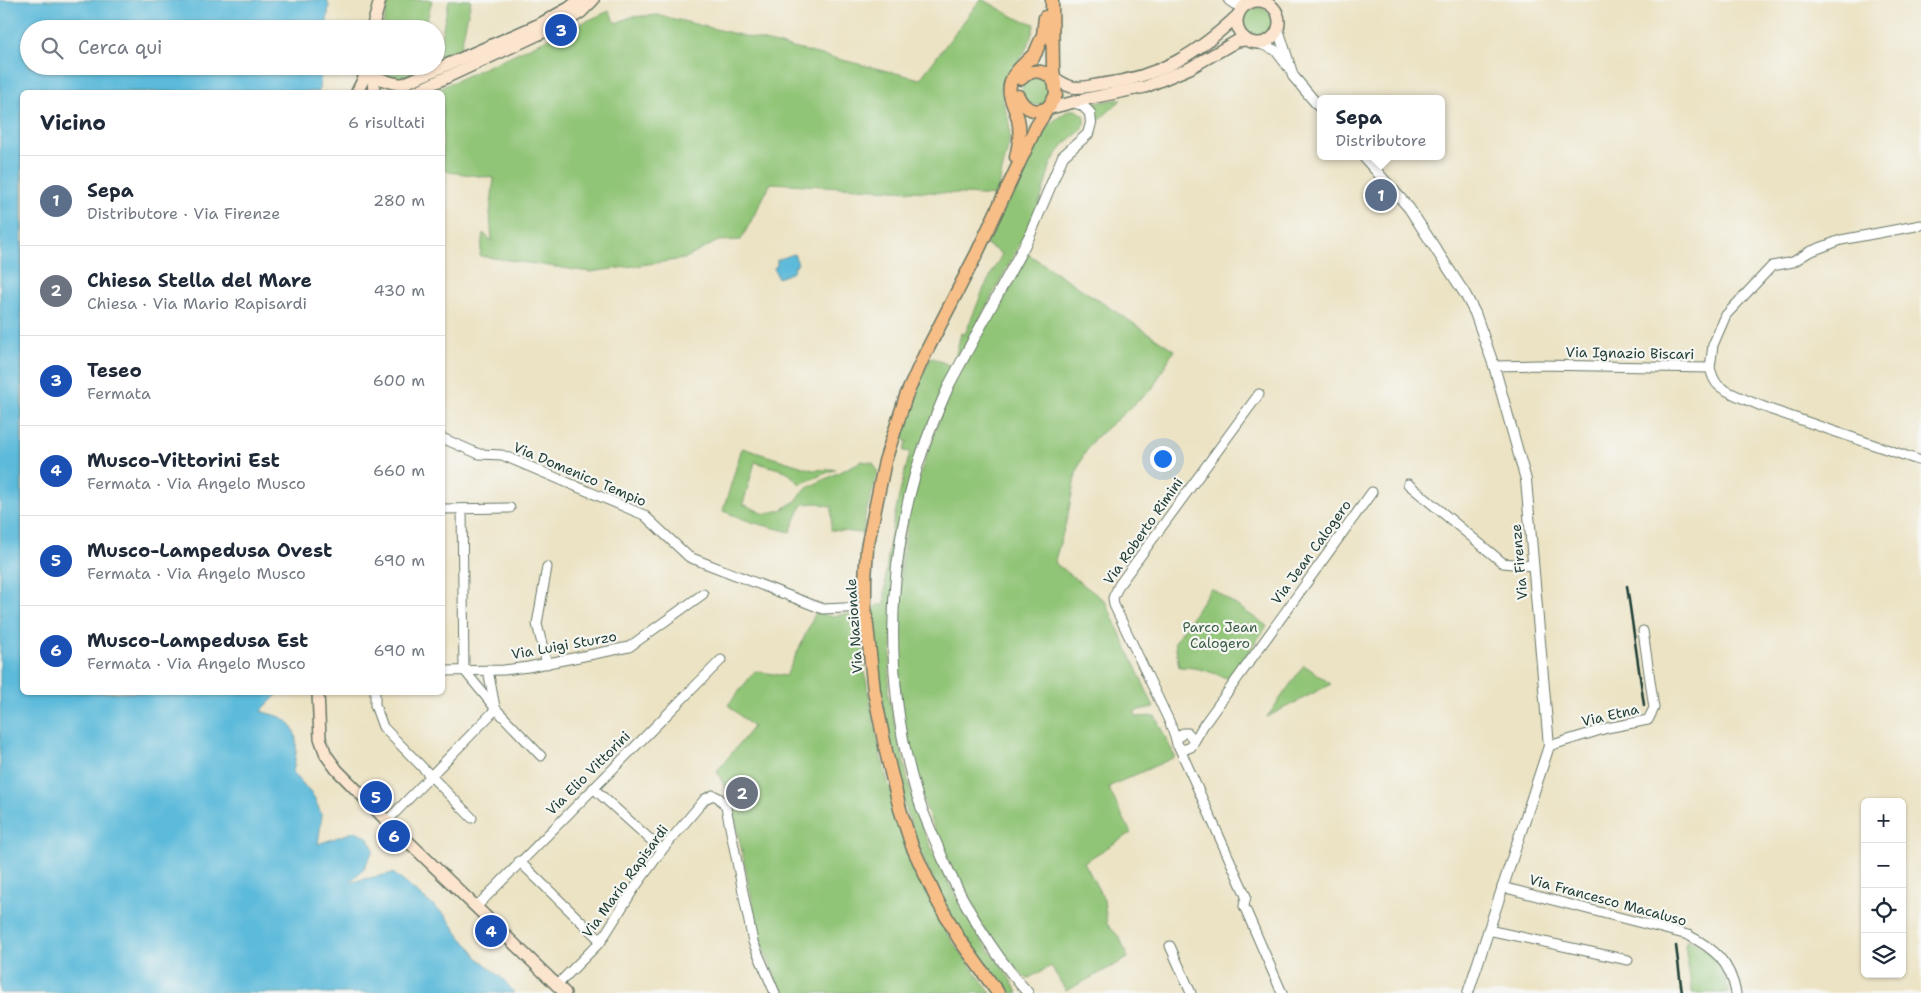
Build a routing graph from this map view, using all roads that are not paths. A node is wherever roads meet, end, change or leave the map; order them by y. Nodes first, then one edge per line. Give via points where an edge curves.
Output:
1 (380, 0) edge
2 (579, 0) edge
3 (593, 0) edge
4 (1050, 0) edge
5 (1229, 0) edge
6 (1251, 2) edge
7 (1269, 2) edge
8 (1238, 15) junction
9 (375, 20) edge
10 (1052, 26) junction
11 (1278, 29) junction
12 (1245, 40) junction
13 (1260, 44) junction
14 (1036, 52) junction
15 (445, 66) edge
16 (359, 75) edge
17 (367, 75) edge
18 (373, 75) edge
19 (381, 75) edge
20 (425, 75) edge
21 (1294, 76) junction
22 (1021, 79) junction
23 (1052, 79) junction
24 (1094, 85) junction
25 (356, 90) edge
26 (357, 90) edge
27 (374, 90) edge
28 (419, 90) edge
29 (1018, 96) junction
30 (1073, 102) junction
31 (1317, 104) edge
32 (1051, 107) junction
33 (1019, 146) junction
34 (1366, 160) edge
35 (1004, 196) junction
36 (1921, 226) edge
37 (1494, 366) junction
38 (1710, 368) junction
39 (1259, 394) dead end
40 (445, 439) edge
41 (1921, 461) edge
42 (1408, 484) dead end
43 (1372, 492) dead end
44 (510, 508) dead end
45 (445, 509) edge
46 (462, 509) junction
47 (1533, 566) junction
48 (547, 567) dead end
49 (704, 594) dead end
50 (865, 607) junction
51 (1643, 631) dead end
52 (721, 660) dead end
53 (547, 664) junction
54 (464, 670) junction
55 (488, 670) junction
56 (445, 671) edge
57 (318, 695) edge
58 (375, 695) edge
59 (496, 710) junction
60 (1170, 723) junction
61 (1203, 726) junction
62 (1185, 733) junction
63 (1178, 745) junction
64 (1192, 746) junction
65 (1548, 746) junction
66 (541, 756) dead end
67 (1189, 769) junction
68 (431, 776) junction
69 (593, 788) junction
70 (472, 818) dead end
71 (388, 821) junction
72 (662, 850) junction
73 (519, 861) junction
74 (1502, 887) junction
75 (477, 906) junction
76 (1488, 930) junction
77 (601, 941) junction
78 (1170, 946) dead end
79 (1628, 960) dead end
80 (561, 989) edge
81 (775, 993) edge
82 (998, 993) edge
83 (1028, 993) edge
84 (1191, 993) edge
85 (1282, 993) edge
86 (1468, 993) edge
87 (1736, 993) edge

1 - 9 main road
2 - 15 main road via 540,24
3 - 28 main road via 567,21
4 - 10 main road
4 - 14 main road
5 - 6 street via 1235,4
6 - 7 main road
6 - 8 main road
7 - 11 main road via 1279,16
8 - 12 main road via 1238,30
8 - 24 main road via 1200,48 1166,67 1130,80
10 - 23 main road
10 - 24 main road via 1056,63 1060,71 1071,81
11 - 13 main road via 1273,38
11 - 21 street
12 - 13 main road
12 - 30 main road via 1145,87
13 - 21 street via 1275,50
14 - 22 main road
14 - 33 main road via 1015,74 1009,88 1020,126
16 - 25 main road
17 - 26 main road
18 - 27 main road
19 - 20 main road via 398,84
21 - 31 street
22 - 23 main road via 1036,71
22 - 29 main road
23 - 24 main road via 1070,87
23 - 32 main road via 1056,95
29 - 32 main road via 1027,108
29 - 33 main road via 1022,126
30 - 32 main road
30 - 83 street via 1090,113 1088,134 1063,156 1029,237 941,404 909,497 895,592 894,668 899,715 917,793 963,899 998,956
32 - 35 main road via 1031,136
33 - 35 main road
34 - 37 street, Via Firenze via 1408,208 1464,294 1475,313
35 - 50 main road, Via Nazionale via 924,356 899,417 873,517 867,556
36 - 38 street via 1841,240 1793,262 1772,266 1726,315 1716,336
37 - 38 street, Via Ignazio Biscari
37 - 47 street, Via Firenze via 1526,480
38 - 41 street, Via Ignazio Biscari via 1719,386 1749,400
39 - 60 street, Via Roberto Rimini via 1119,585 1113,598
40 - 50 street, Via Domenico Tempio via 479,454 502,456 644,515 689,557 823,609
42 - 47 street via 1503,563
43 - 61 street, Via Jean Calogero
44 - 46 street
45 - 46 street
46 - 54 street
47 - 65 street, Via Firenze
48 - 53 street via 537,624
49 - 53 street, Via Luigi Sturzo via 629,647
50 - 82 main road, Via Nazionale via 874,691 900,808 912,846 959,939
51 - 65 street, Via Etna via 1654,708 1648,720 1607,728
52 - 69 street, Via Elio Vittorini
53 - 55 street, Via Luigi Sturzo
54 - 55 street, Via Luigi Sturzo
54 - 56 street, Via Luigi Sturzo
54 - 59 street
55 - 59 street
57 - 71 main road via 320,738 326,755
58 - 68 street via 383,727
59 - 66 street
59 - 68 street
60 - 62 street
60 - 63 street
61 - 62 street
61 - 64 street, Via Jean Calogero
62 - 63 street via 1179,735
62 - 64 street via 1194,739
63 - 64 street via 1183,750
63 - 67 street
64 - 67 street
65 - 74 street, Via Firenze
67 - 85 street via 1246,896 1244,906
68 - 70 street
68 - 71 street
69 - 72 street
69 - 73 street, Via Elio Vittorini
71 - 75 main road
72 - 77 street, Via Mario Rapisardi
72 - 81 street, Via Mario Rapisardi via 705,799 713,794 726,807 753,942
73 - 75 street, Via Elio Vittorini
73 - 77 street
74 - 76 street, Via Firenze
74 - 87 street, Via Francesco Macaluso via 1688,935 1717,953 1729,970
75 - 80 main road
76 - 79 street
76 - 86 street, Via Firenze
77 - 80 street, Via Mario Rapisardi
78 - 84 street

